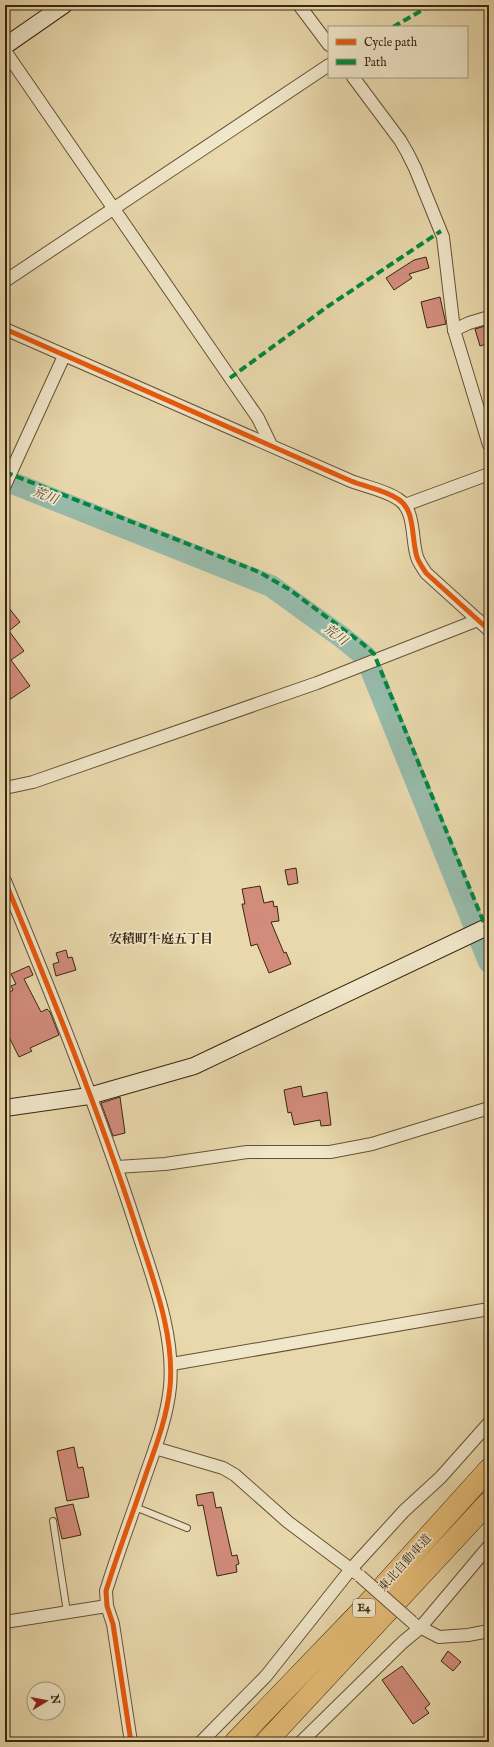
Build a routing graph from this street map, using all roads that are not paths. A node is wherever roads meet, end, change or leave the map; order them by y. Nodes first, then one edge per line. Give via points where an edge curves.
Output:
1 (64, 5) edge
2 (299, 5) edge
3 (328, 44) edge
4 (5, 46) edge
5 (5, 51) edge
6 (328, 66) edge
7 (354, 78) edge
8 (114, 210) junction
9 (5, 282) edge
10 (489, 317) edge
11 (5, 329) edge
12 (454, 330) junction
13 (64, 356) junction
14 (271, 444) junction
15 (489, 445) edge
16 (489, 474) edge
17 (5, 485) edge
18 (405, 505) junction
19 (478, 620) junction
20 (489, 630) edge
21 (5, 788) edge
22 (5, 881) edge
23 (489, 926) edge
24 (89, 1096) junction
25 (5, 1108) edge
26 (489, 1108) edge
27 (117, 1167) junction
28 (489, 1309) edge
29 (172, 1364) junction
30 (489, 1423) edge
31 (155, 1448) junction
32 (489, 1469) edge
33 (489, 1502) edge
34 (135, 1507) junction
35 (53, 1521) dead end
36 (187, 1528) dead end
37 (489, 1546) edge
38 (355, 1573) junction
39 (107, 1606) junction
40 (67, 1612) junction
41 (5, 1622) edge
42 (416, 1625) junction
43 (489, 1631) edge
44 (131, 1742) edge
45 (201, 1742) edge
46 (235, 1742) edge
47 (266, 1742) edge
48 (300, 1742) edge

1 - 4 street
2 - 3 street
5 - 8 street
6 - 8 street
7 - 12 street via 400,140 416,168 440,226
8 - 9 street
8 - 14 street via 258,418
10 - 12 street
11 - 13 street
12 - 15 street
13 - 14 street
13 - 17 street
14 - 18 street via 351,481 398,498
16 - 18 street
18 - 19 street via 420,564 426,573
19 - 20 street
19 - 21 street via 317,683 33,782
22 - 24 street via 66,1028
23 - 24 street via 194,1066
24 - 25 street
24 - 27 street
26 - 27 street via 372,1144 330,1152 247,1152 165,1164
27 - 29 street via 161,1306
28 - 29 street
29 - 31 street via 168,1401
30 - 38 street via 441,1477 404,1511
31 - 34 street
31 - 38 street via 223,1468 236,1475 288,1522
32 - 46 highway, 東北自動車道 / E4 via 361,1611
33 - 47 highway, 東北自動車道 / E4
34 - 36 lane
34 - 39 street via 106,1591
35 - 40 lane
37 - 42 street
38 - 42 street, bridge
38 - 45 street via 266,1676
39 - 40 street
39 - 44 street via 113,1624
40 - 41 street
42 - 43 street via 439,1637
42 - 48 street via 403,1642

